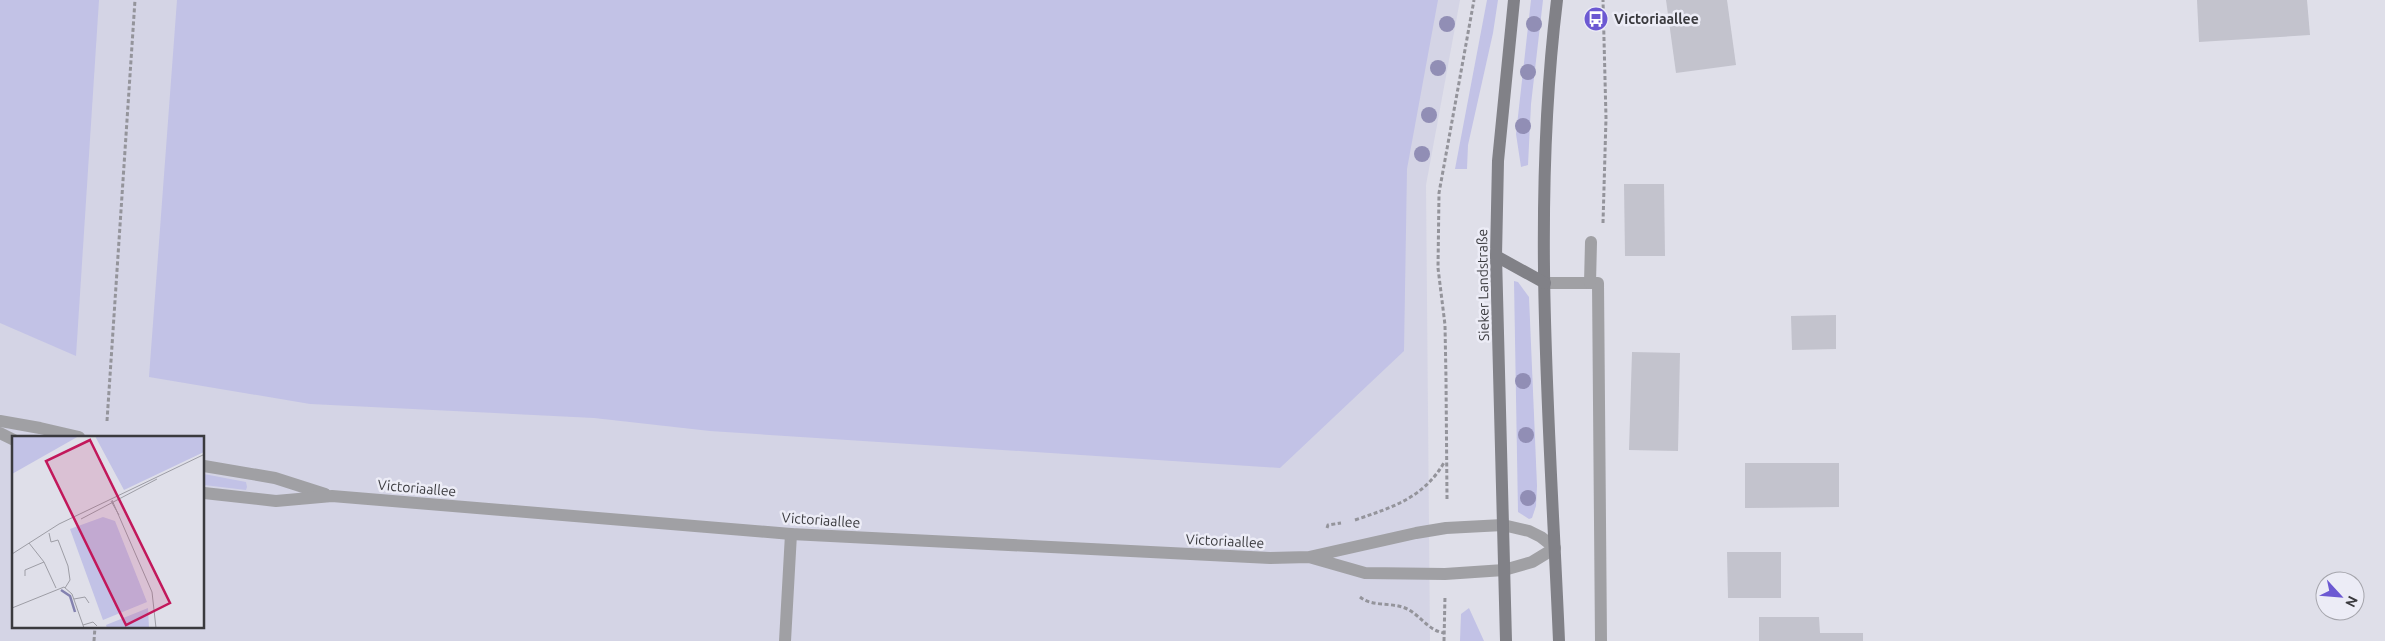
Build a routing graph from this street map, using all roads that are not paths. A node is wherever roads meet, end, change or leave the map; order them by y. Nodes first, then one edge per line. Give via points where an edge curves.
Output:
1 (1514, 0) edge
2 (1557, 0) edge
3 (1591, 242) road end
4 (1496, 256) junction
5 (1545, 283) junction
6 (1590, 283) junction
7 (0, 421) edge
8 (0, 433) edge
9 (75, 436) edge
10 (12, 439) edge
11 (205, 466) edge
12 (205, 493) edge
13 (332, 496) junction
14 (1503, 525) junction
15 (791, 534) junction
16 (1555, 548) junction
17 (1309, 557) junction
18 (1504, 570) junction
19 (785, 640) edge
20 (1506, 641) edge
21 (1559, 641) edge
22 (1600, 641) edge

1 - 4 main road, Sieker Landstraße via 1498,161
2 - 5 main road via 1546,119
3 - 6 street
4 - 5 main road
4 - 14 main road, Sieker Landstraße
5 - 6 street
5 - 16 main road
6 - 22 street via 1598,283
7 - 9 street
8 - 10 street
11 - 13 street, Victoriaallee via 275,478
12 - 13 street, Victoriaallee via 276,501
13 - 15 street, Victoriaallee
14 - 16 street, Victoriaallee via 1529,531
14 - 17 street, Victoriaallee via 1446,528
14 - 18 main road, Sieker Landstraße
15 - 17 street, Victoriaallee
15 - 19 street
16 - 18 street, Victoriaallee via 1532,562
16 - 21 main road
17 - 18 street, Victoriaallee via 1365,573 1445,574
18 - 20 main road, Sieker Landstraße

